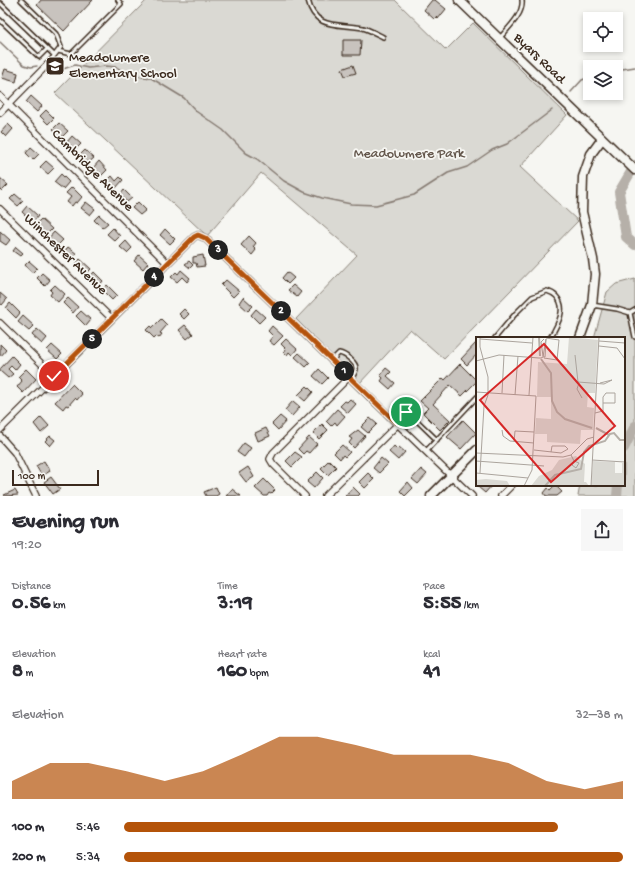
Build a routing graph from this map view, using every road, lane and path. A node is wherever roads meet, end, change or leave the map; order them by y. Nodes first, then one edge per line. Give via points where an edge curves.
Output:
1 (21, 0) edge
2 (118, 0) edge
3 (308, 0) edge
4 (459, 0) edge
5 (522, 0) edge
6 (0, 3) edge
7 (0, 20) edge
8 (383, 37) dead end
9 (499, 39) junction
10 (47, 49) junction
11 (58, 51) junction
12 (54, 56) junction
13 (47, 64) joint
14 (0, 96) edge
15 (8, 105) junction
16 (0, 113) edge
17 (602, 139) junction
18 (635, 170) edge
19 (0, 209) edge
20 (167, 264) junction
21 (592, 305) junction
22 (635, 310) edge
23 (630, 314) junction
24 (112, 319) junction
25 (0, 322) edge
26 (496, 337) edge
27 (551, 337) edge
28 (580, 337) edge
29 (635, 337) edge
30 (332, 360) junction
31 (54, 376) junction
32 (350, 378) junction
33 (476, 399) edge
34 (397, 423) junction
35 (0, 430) edge
36 (0, 436) edge
37 (437, 440) junction
38 (426, 451) junction
39 (476, 451) edge
40 (452, 476) junction
41 (511, 486) edge
42 (36, 496) edge
43 (305, 496) edge
44 (325, 496) edge
45 (431, 496) edge
46 (472, 496) edge
47 (501, 496) edge

1 - 11 lane via 56,34 61,47
2 - 11 lane via 121,4 71,54
3 - 8 lane via 312,11 326,24 363,28
4 - 9 street, Byars Road
5 - 9 lane via 523,5 518,15
6 - 10 lane
7 - 10 lane via 39,57
9 - 17 street, Byars Road
10 - 12 lane
11 - 12 lane
12 - 13 lane
13 - 15 street
14 - 15 street, Cambridge Avenue
15 - 16 street
15 - 20 street, Cambridge Avenue
17 - 18 street, Byars Road
17 - 21 street via 591,154 583,177 582,212 593,259
19 - 24 street, Winchester Avenue
20 - 24 street
20 - 30 street via 194,237 198,235 205,238
21 - 23 lane
21 - 28 street
22 - 23 lane
23 - 29 lane
24 - 31 street
25 - 31 street
26 - 27 lane via 532,297 547,291 556,296 562,307 559,322
30 - 32 street
30 - 32 lane via 339,353 350,360 356,366
31 - 35 street
32 - 34 street
32 - 43 street via 273,453 270,459
33 - 37 lane
34 - 37 lane via 406,412 409,413
34 - 38 street
34 - 44 street
36 - 42 street via 15,453
37 - 38 lane
38 - 40 street
39 - 40 street
40 - 45 street
40 - 46 street
41 - 47 street

